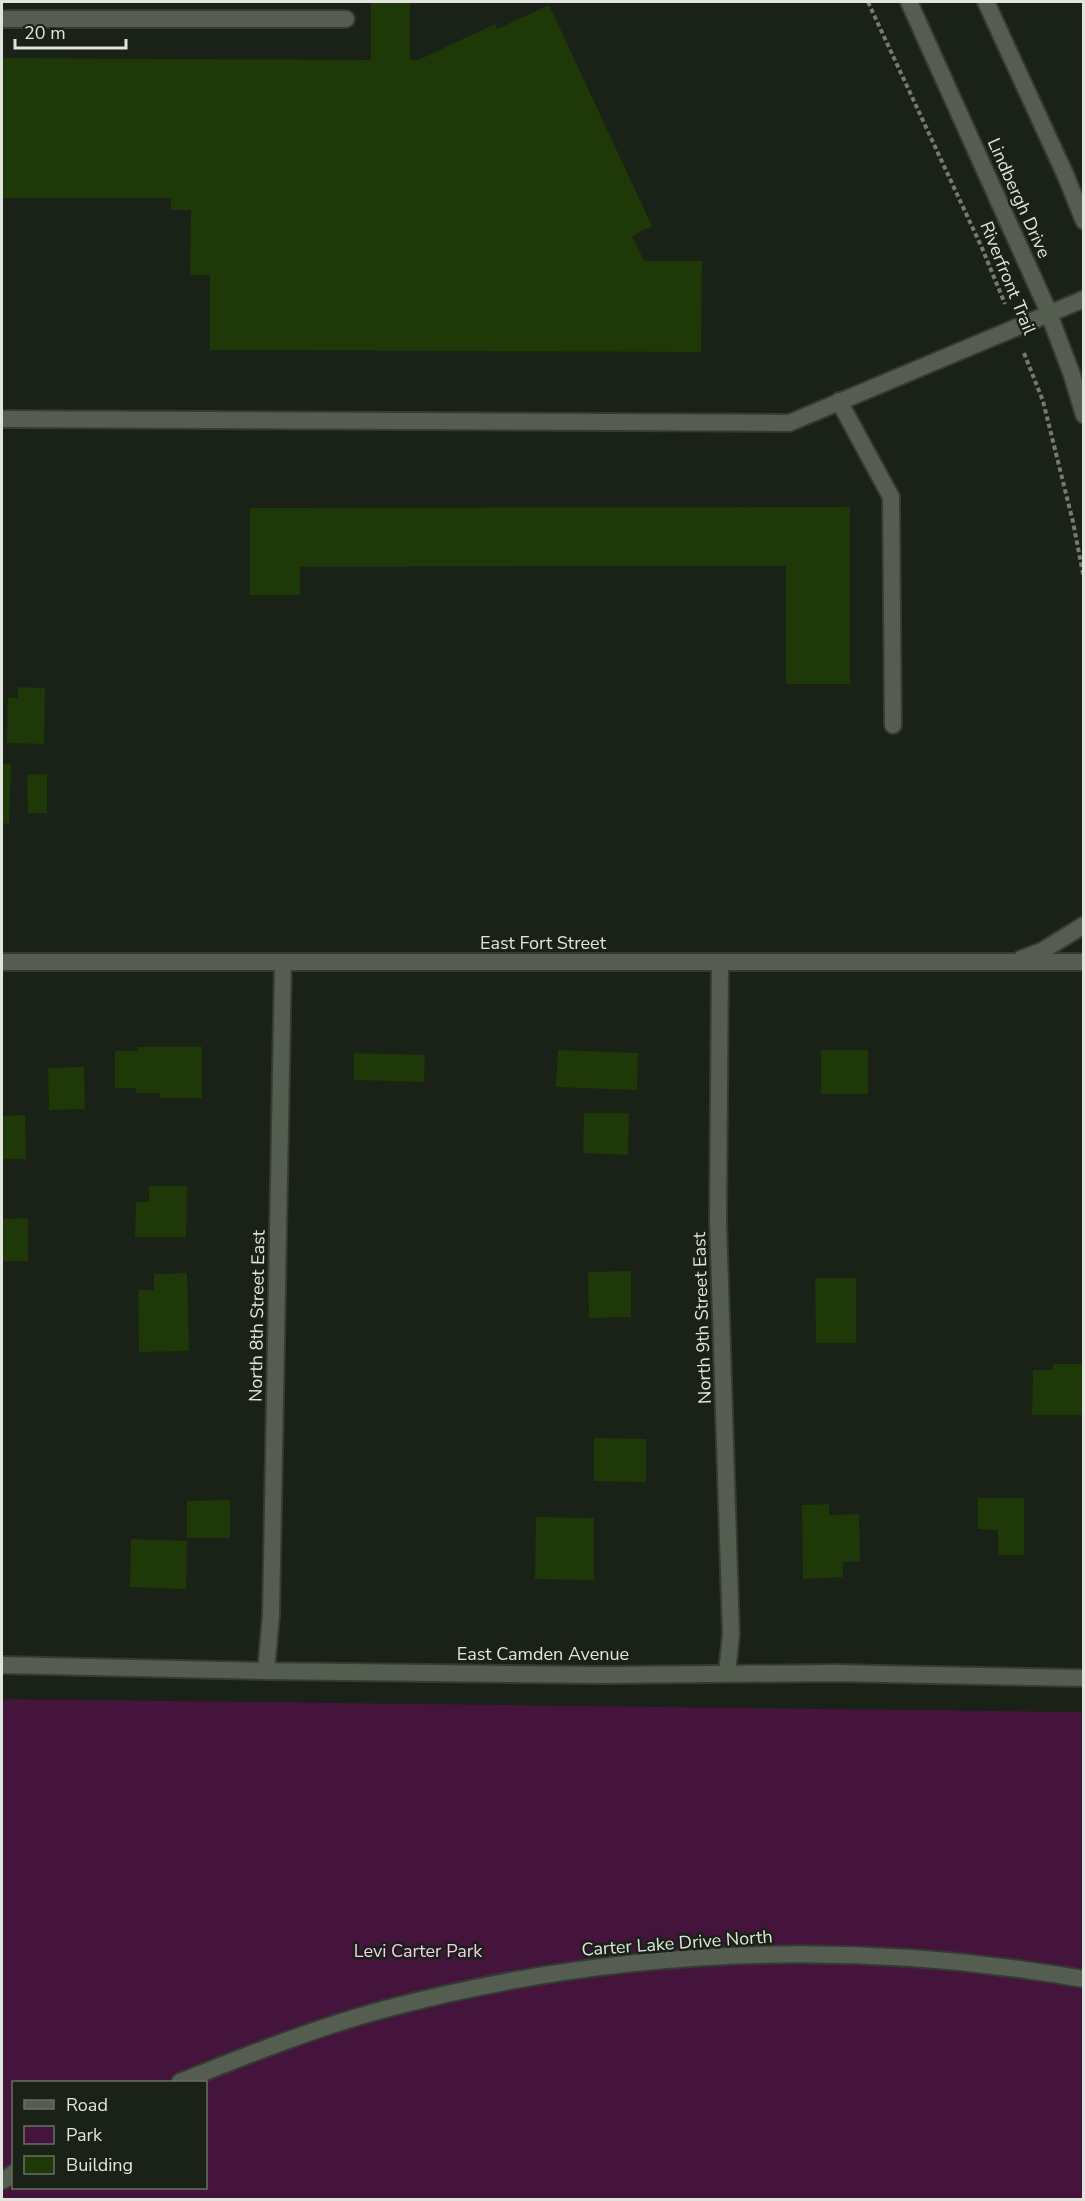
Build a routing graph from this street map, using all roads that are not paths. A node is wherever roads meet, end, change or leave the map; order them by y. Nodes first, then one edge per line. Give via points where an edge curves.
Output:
1 (909, 2) edge
2 (986, 2) edge
3 (2, 19) edge
4 (346, 19) dead end
5 (1083, 221) edge
6 (1083, 299) edge
7 (1048, 313) junction
8 (839, 401) junction
9 (1083, 415) edge
10 (2, 418) edge
11 (893, 725) dead end
12 (1083, 925) edge
13 (2, 962) edge
14 (283, 962) junction
15 (720, 962) junction
16 (1083, 962) edge
17 (1013, 963) junction
18 (2, 1665) edge
19 (266, 1671) junction
20 (727, 1673) junction
21 (1083, 1678) edge
22 (1083, 1979) edge
23 (183, 2081) edge

1 - 7 street, Lindbergh Drive
2 - 5 street
3 - 4 street
6 - 7 street
7 - 8 street
7 - 9 street, Lindbergh Drive
8 - 10 street via 789,423
8 - 11 street via 891,497
12 - 17 street via 1042,951
13 - 14 street, East Fort Street
14 - 15 street, East Fort Street
14 - 19 street, North 8th Street East via 272,1603
15 - 17 street, East Fort Street
15 - 20 street, North 9th Street East via 718,1221 731,1634
16 - 17 street, East Fort Street
18 - 19 street, East Camden Avenue
19 - 20 street, East Camden Avenue
20 - 21 street, East Camden Avenue
22 - 23 street, Carter Lake Drive North via 1022,1969 853,1954 740,1954 620,1963 501,1982 384,2010 276,2044

